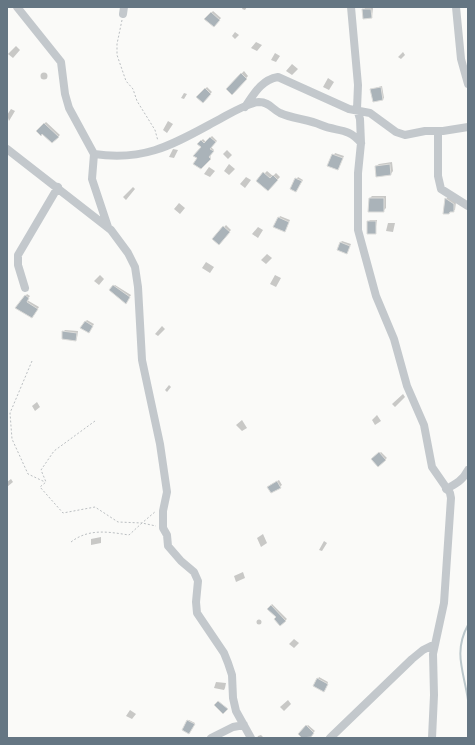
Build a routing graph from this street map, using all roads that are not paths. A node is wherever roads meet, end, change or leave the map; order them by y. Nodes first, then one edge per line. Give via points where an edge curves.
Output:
1 (17, 7) edge
2 (351, 7) edge
3 (456, 7) edge
4 (468, 84) edge
5 (245, 107) junction
6 (357, 109) junction
7 (468, 127) edge
8 (438, 131) junction
9 (361, 143) junction
10 (7, 149) edge
11 (94, 154) junction
12 (58, 187) junction
13 (468, 206) edge
14 (108, 228) junction
15 (25, 288) dead end
16 (468, 470) edge
17 (446, 489) junction
18 (435, 644) junction
19 (244, 725) junction
20 (211, 738) edge
21 (251, 738) edge
22 (330, 738) edge
23 (432, 738) edge

1 - 11 street via 61,62 69,108
2 - 6 street via 358,85
3 - 4 street via 461,59
5 - 6 street via 261,85 270,78 278,78 349,109
5 - 9 street via 257,102 266,103 279,113 331,129 348,131
5 - 11 street via 159,150 130,156
6 - 8 street via 370,113 396,132 405,135
6 - 9 street
7 - 8 street
8 - 13 street via 438,176 441,189
9 - 17 street via 358,230 376,296 392,334 407,386 424,424 432,467
10 - 12 street
11 - 14 street via 92,179
12 - 14 street
12 - 15 street via 18,255 18,265
14 - 19 street via 128,253 137,276 142,360 160,444 162,472 167,492 163,528 168,546 181,562 194,572 198,581 196,613 228,662 236,711
16 - 17 street via 465,476
17 - 18 street via 451,498 447,562 444,603
18 - 22 street via 412,659
18 - 23 street via 432,675
19 - 20 street via 233,727
19 - 21 street

